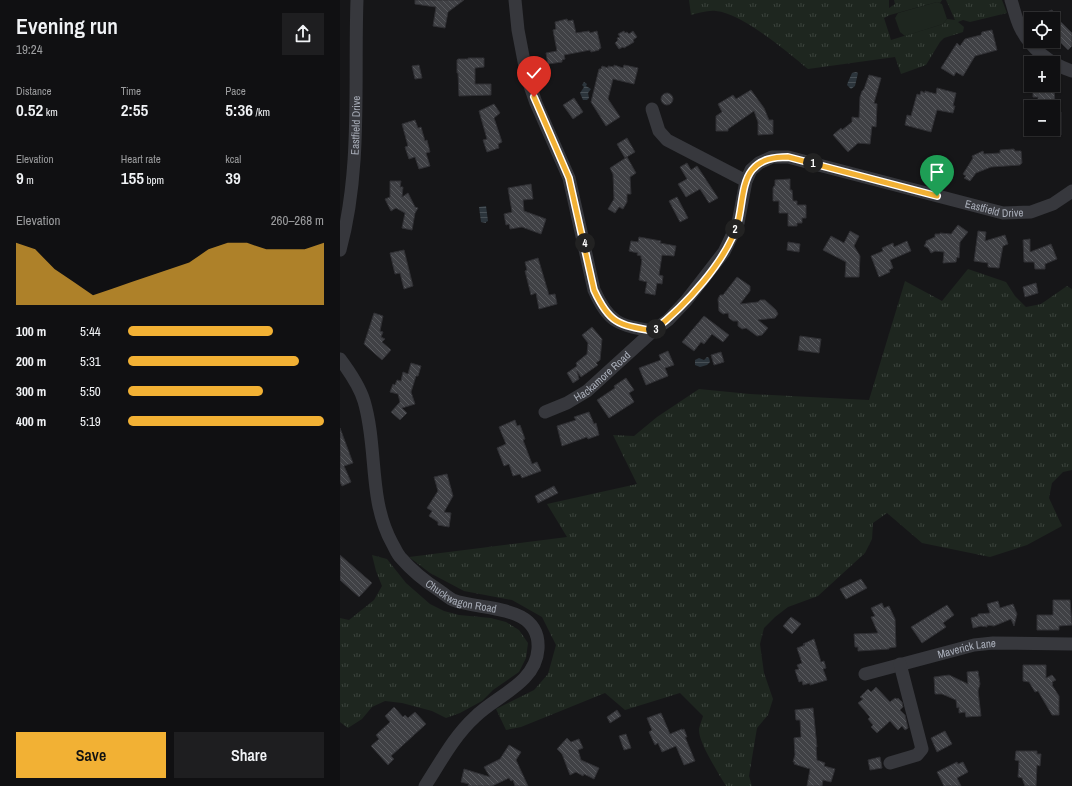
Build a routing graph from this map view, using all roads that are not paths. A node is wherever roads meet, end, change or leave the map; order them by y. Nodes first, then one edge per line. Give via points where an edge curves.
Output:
1 (357, 0) edge
2 (515, 0) edge
3 (1011, 0) edge
4 (1072, 71) edge
5 (652, 108) dead end
6 (746, 181) junction
7 (1072, 191) edge
8 (340, 250) edge
9 (653, 331) junction
10 (340, 359) edge
11 (545, 412) dead end
12 (1072, 644) edge
13 (900, 664) junction
14 (865, 674) dead end
15 (890, 762) dead end
16 (425, 786) edge

1 - 8 street, Eastfield Drive via 353,172
2 - 9 street via 527,78 569,178 594,290 609,316 619,323
3 - 4 street via 1027,41 1053,62
5 - 6 street via 659,131 667,140
6 - 7 street, Eastfield Drive via 751,170 759,163 772,157 788,157 1003,213 1031,212 1053,204
6 - 9 street, Eastfield Drive via 738,223 724,252 686,301
9 - 11 street, Hackamore Road via 587,391
10 - 16 street, Chuckwagon Road via 364,400 371,433 378,502 385,530 400,557 421,579 453,600 510,611 524,617 533,626 539,646 537,658 527,676 475,717 449,749
12 - 13 street, Maverick Lane via 974,645
13 - 14 street, Maverick Lane
13 - 15 street via 922,749 917,755

